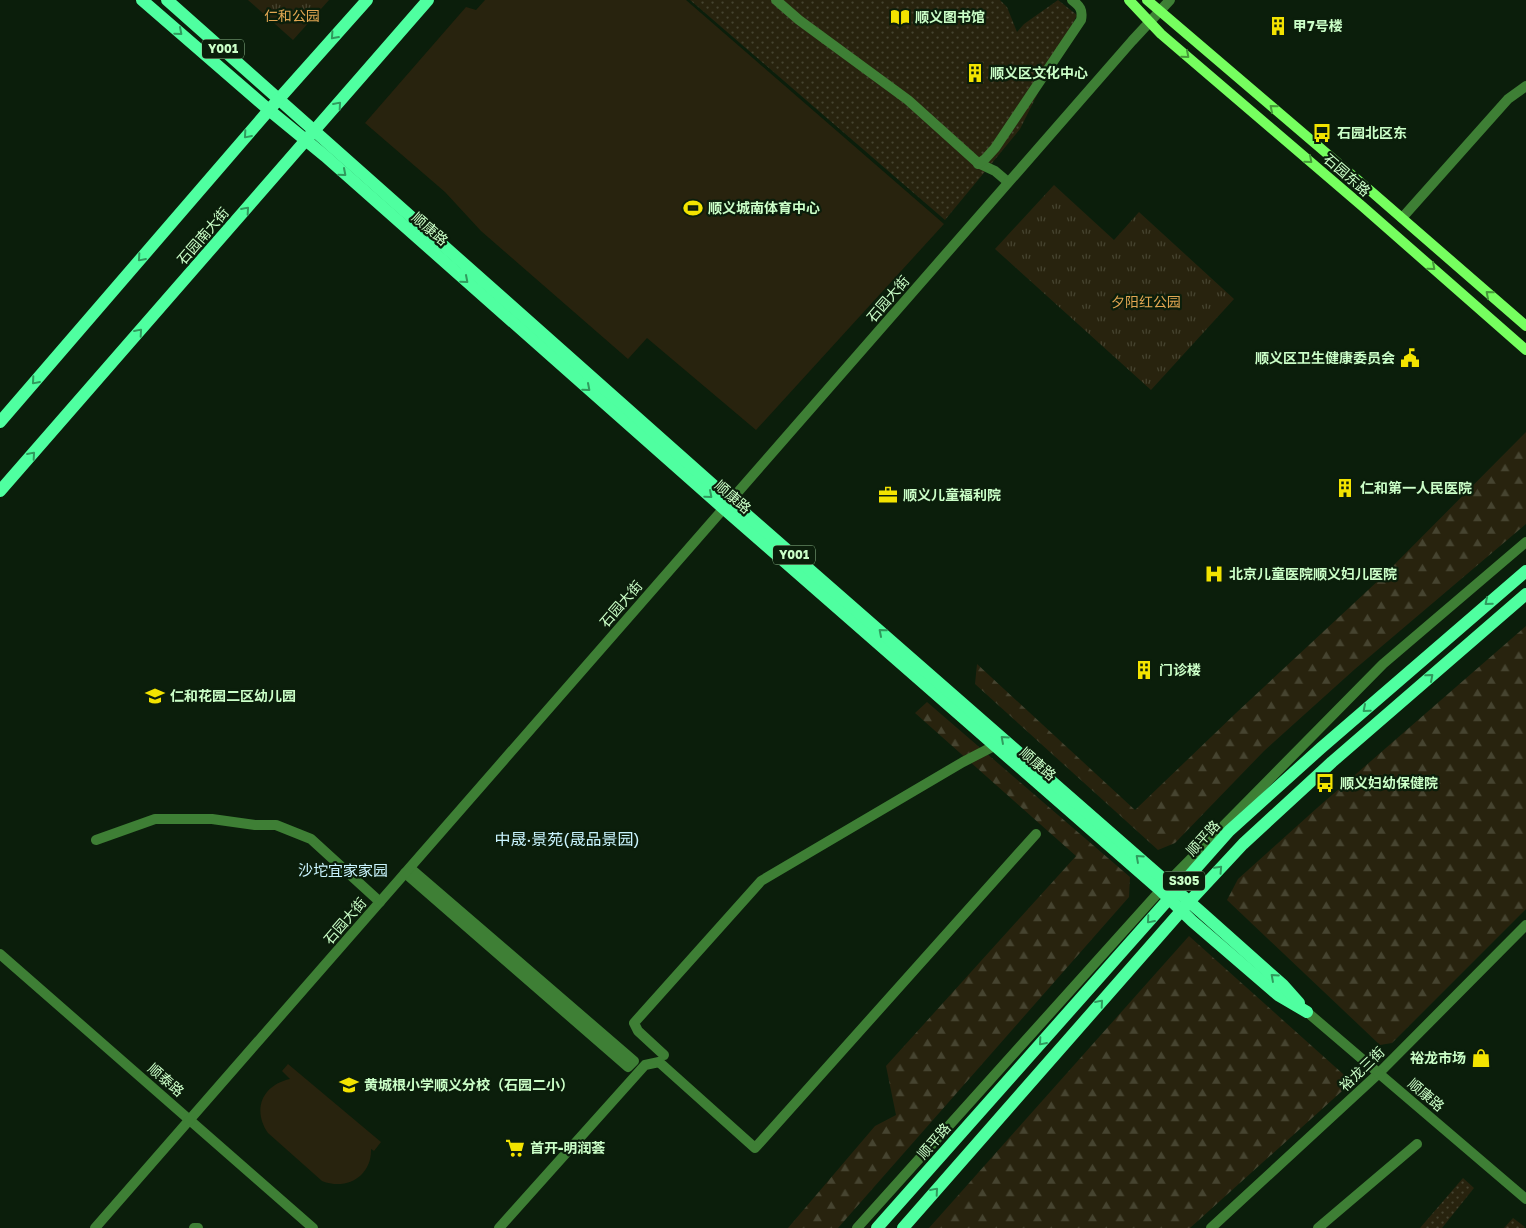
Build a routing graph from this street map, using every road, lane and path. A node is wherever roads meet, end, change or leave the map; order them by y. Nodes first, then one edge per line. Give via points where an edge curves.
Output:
1 (142, 0) edge
2 (168, 0) edge
3 (367, 0) edge
4 (428, 0) edge
5 (776, 0) edge
6 (1072, 0) edge
7 (1129, 0) edge
8 (1147, 0) edge
9 (1170, 0) edge
10 (1160, 11) junction
11 (1150, 22) junction
12 (1526, 86) edge
13 (279, 98) junction
14 (269, 110) junction
15 (315, 131) junction
16 (306, 142) junction
17 (996, 148) junction
18 (978, 164) junction
19 (1009, 181) junction
20 (1402, 218) junction
21 (1526, 326) edge
22 (1526, 350) edge
23 (0, 422) edge
24 (0, 491) edge
25 (727, 504) junction
26 (1526, 542) edge
27 (1526, 571) edge
28 (1526, 594) edge
29 (994, 746) junction
30 (1036, 834) dead end
31 (96, 840) dead end
32 (407, 870) junction
33 (1168, 891) junction
34 (380, 902) junction
35 (1185, 906) junction
36 (1526, 925) edge
37 (0, 954) edge
38 (1308, 1012) joint
39 (664, 1055) dead end
40 (631, 1064) dead end
41 (1378, 1074) junction
42 (190, 1120) junction
43 (1417, 1144) dead end
44 (1526, 1199) edge
45 (96, 1228) edge
46 (194, 1228) edge
47 (198, 1228) edge
48 (314, 1228) edge
49 (499, 1228) edge
50 (857, 1228) edge
51 (877, 1228) edge
52 (903, 1228) edge
53 (1211, 1228) edge
54 (1318, 1228) edge

1 -> 14 main road, 顺康路
2 - 13 main road, 顺康路 / Y001
3 -> 13 main road
15 -> 4 main road, 石园南大街
5 - 18 street via 908,100
6 - 17 street via 1080,6 1080,20
7 - 11 main road, 石园东路
8 - 10 main road, 石园东路
9 - 10 street, 石园大街
10 - 11 street, 石园大街
20 -> 10 main road, 石园东路
11 - 19 street, 石园大街
11 -> 22 main road, 石园东路
12 - 20 street via 1508,99
13 - 14 main road
13 - 15 main road, 顺康路 / Y001
14 - 16 main road, 顺康路
14 -> 23 main road
15 - 16 main road, 石园南大街
15 - 25 main road, 顺康路 / Y001
24 -> 16 main road, 石园南大街
16 -> 25 main road, 顺康路
17 - 18 street
17 - 19 street via 993,161
18 - 19 street
19 - 25 street, 石园大街
21 -> 20 main road, 石园东路
25 - 29 main road, 顺康路
25 - 32 street, 石园大街
33 -> 25 main road, 顺康路 / Y001
26 - 33 street via 1383,664
27 -> 33 main road, 顺平路 / S305 via 1328,741
35 -> 28 main road, S305 via 1243,844 1332,762
29 - 33 main road, 顺康路
29 - 39 street via 761,881 634,1023 638,1031
30 - 49 street via 755,1148 659,1062 645,1065
31 - 34 street via 155,818 276,825 311,839
32 - 34 street, 石园大街
32 - 40 street
33 - 35 main road, 顺康路 / Y001
33 - 50 street
33 -> 51 main road, 顺平路 / S305
34 - 42 street, 石园大街
35 - 38 main road, 顺康路 / Y001 via 1283,985
52 -> 35 main road, S305
36 - 41 street, 裕龙三街
37 - 42 street, 顺泰路
38 - 41 street, 顺康路 / Y001
41 - 44 street, 顺康路 / Y001
41 - 53 street, 裕龙三街
42 - 45 street, 石园大街
42 - 48 street, 顺泰路
43 - 54 street
46 - 47 street

